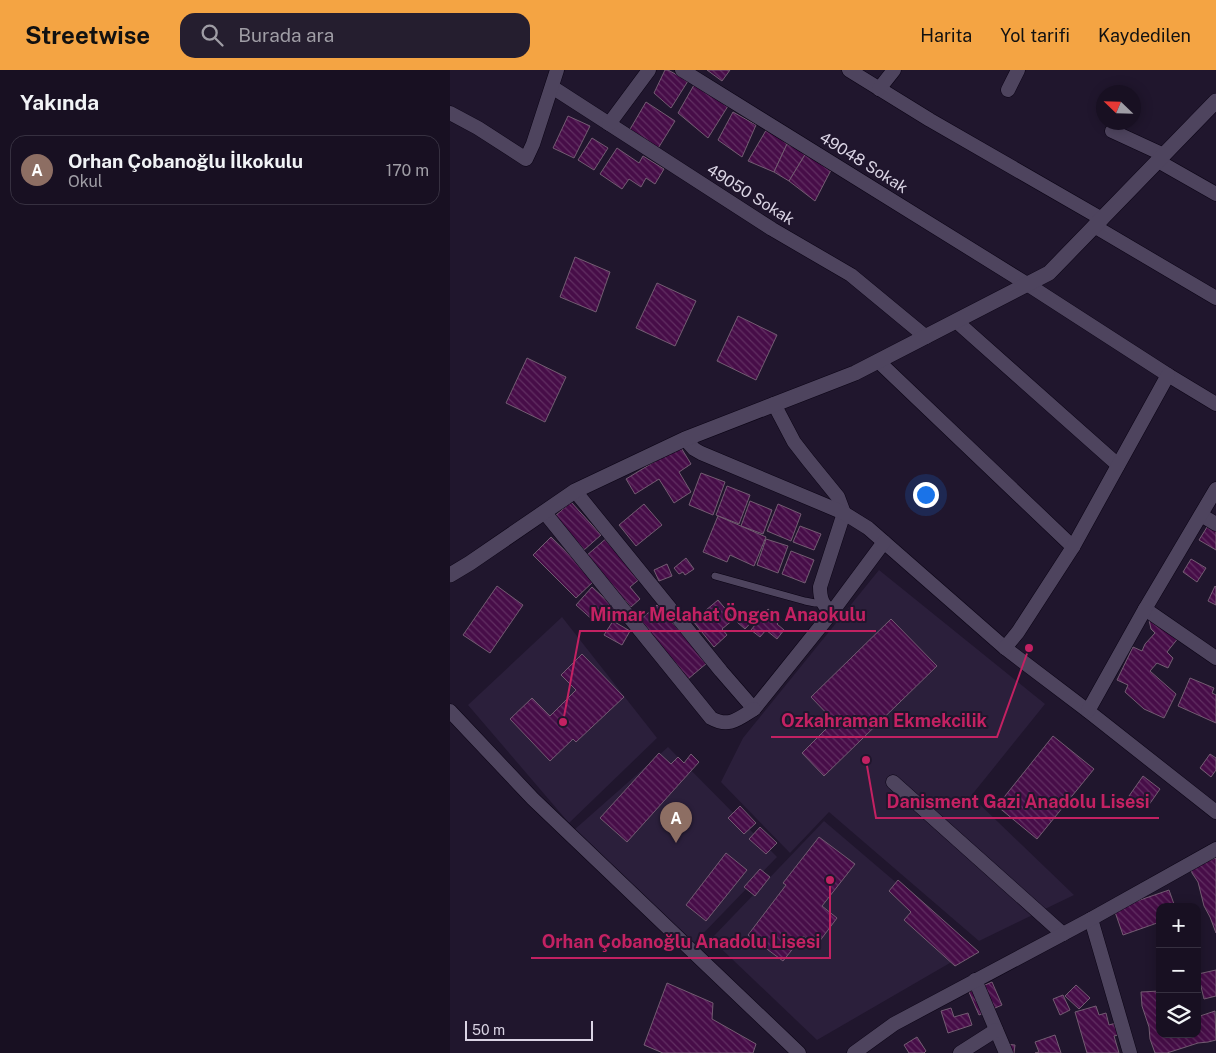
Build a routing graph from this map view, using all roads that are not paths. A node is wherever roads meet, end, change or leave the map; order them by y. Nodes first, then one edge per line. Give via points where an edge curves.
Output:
1 (557, 70) edge
2 (648, 70) edge
3 (682, 70) edge
4 (849, 70) edge
5 (894, 70) edge
6 (1018, 70) edge
7 (552, 87) junction
8 (879, 89) junction
9 (1008, 90) dead end
10 (1216, 101) edge
11 (450, 113) edge
12 (609, 124) junction
13 (1112, 131) dead end
14 (1161, 158) junction
15 (1216, 194) edge
16 (1098, 222) junction
17 (1027, 284) junction
18 (1216, 298) edge
19 (956, 321) junction
20 (926, 336) junction
21 (878, 361) junction
22 (1168, 375) junction
23 (774, 404) junction
24 (1216, 404) edge
25 (685, 439) junction
26 (1118, 465) junction
27 (1216, 490) edge
28 (575, 491) junction
29 (545, 513) junction
30 (844, 513) junction
31 (1201, 515) junction
32 (1216, 524) edge
33 (884, 542) junction
34 (1073, 547) junction
35 (450, 575) edge
36 (715, 576) dead end
37 (827, 607) junction
38 (1145, 609) junction
39 (1006, 648) junction
40 (1216, 658) edge
41 (754, 709) junction
42 (450, 711) edge
43 (1088, 711) junction
44 (893, 782) dead end
45 (1216, 812) edge
46 (1216, 849) edge
47 (1091, 919) junction
48 (1062, 934) junction
49 (975, 980) junction
50 (996, 1030) junction
51 (799, 1053) edge
52 (854, 1053) edge
53 (960, 1053) edge
54 (1006, 1053) edge
55 (1130, 1053) edge

1 - 7 street
2 - 12 street
3 - 17 street, 49048 Sokak
4 - 8 street
5 - 8 street
6 - 9 street
7 - 11 street via 526,160
7 - 12 street, 49050 Sokak
8 - 16 street
10 - 14 street
12 - 20 street, 49050 Sokak via 772,229 852,275
13 - 14 street
14 - 15 street
14 - 16 street
16 - 17 street via 1049,273
16 - 18 street
17 - 19 street
17 - 22 street, 49048 Sokak
19 - 20 street
19 - 26 street
20 - 21 street
21 - 23 street
21 - 34 street
22 - 24 street, 49048 Sokak
22 - 26 street
23 - 25 street
23 - 30 street via 794,442 838,496
25 - 28 street
25 - 30 street via 700,452
26 - 34 street
27 - 31 street
28 - 29 street
28 - 41 street
29 - 35 street
29 - 41 street via 711,718 718,722 731,722
30 - 33 street
30 - 37 street via 820,587 820,595
31 - 32 street
31 - 38 street
33 - 37 street
33 - 39 street
34 - 39 street
36 - 37 lane
37 - 41 street
38 - 40 street
38 - 43 street
39 - 43 street
42 - 51 street via 532,799
43 - 45 street
44 - 48 street
46 - 47 street
47 - 48 street
47 - 55 street
48 - 49 street
49 - 50 street
49 - 52 street via 894,1024
50 - 53 street
50 - 54 street

